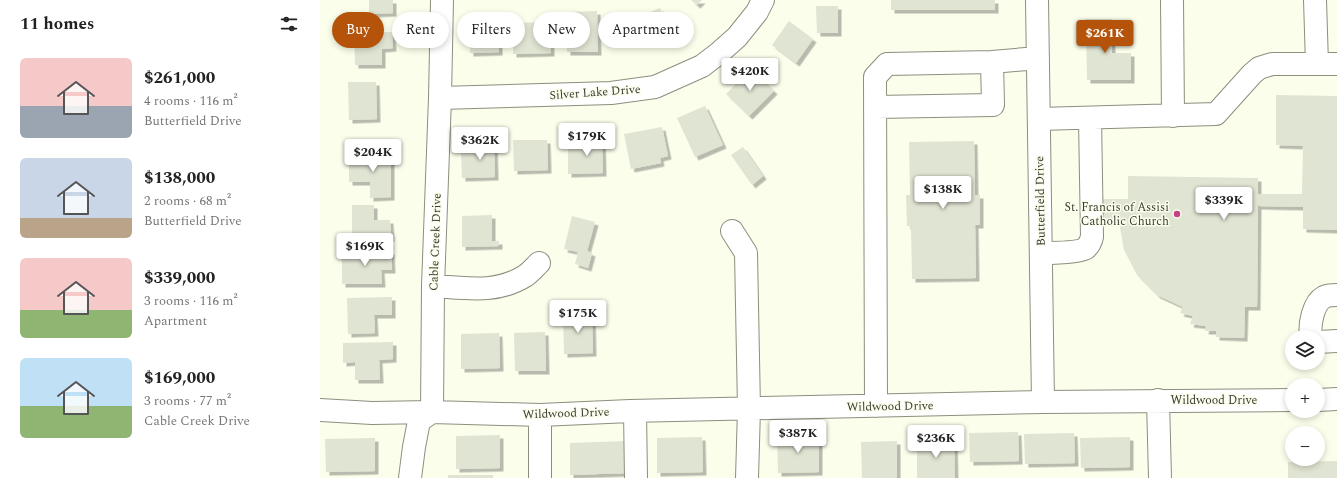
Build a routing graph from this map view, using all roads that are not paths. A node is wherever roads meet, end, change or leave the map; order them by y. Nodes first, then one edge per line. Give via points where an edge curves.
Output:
1 (442, 0) edge
2 (763, 0) edge
3 (1036, 0) edge
4 (1172, 0) edge
5 (1315, 0) edge
6 (1038, 58) junction
7 (992, 62) junction
8 (1327, 64) edge
9 (440, 98) junction
10 (875, 107) junction
11 (1173, 116) junction
12 (1090, 118) junction
13 (1039, 119) junction
14 (732, 231) dead end
15 (1041, 253) junction
16 (539, 263) dead end
17 (433, 286) junction
18 (1337, 295) edge
19 (1310, 330) edge
20 (1325, 342) edge
21 (1337, 342) edge
22 (1337, 399) edge
23 (1158, 400) junction
24 (1285, 400) edge
25 (1325, 400) edge
26 (1044, 402) junction
27 (876, 406) junction
28 (749, 409) junction
29 (320, 410) edge
30 (635, 411) junction
31 (432, 412) junction
32 (540, 416) junction
33 (410, 478) edge
34 (540, 478) edge
35 (636, 478) edge
36 (748, 478) edge
37 (1160, 478) edge

1 - 9 street, Cable Creek Drive
2 - 9 street, Silver Lake Drive via 737,37 719,53 702,66 655,87 611,93
3 - 6 street, Butterfield Drive
4 - 11 street
5 - 8 street
6 - 7 street
6 - 13 street, Butterfield Drive
7 - 10 street via 887,64 875,77
7 - 10 street via 993,106
8 - 11 street via 1272,64 1259,68 1216,114
9 - 17 street, Cable Creek Drive
10 - 27 street
11 - 12 street
12 - 13 street
12 - 15 street via 1090,243 1085,249
13 - 15 street, Butterfield Drive
14 - 28 street via 746,253
15 - 26 street, Butterfield Drive
16 - 17 street via 527,275 509,284 483,289
17 - 31 street, Cable Creek Drive
18 - 19 street via 1323,297 1318,302 1312,316
20 - 21 street
22 - 25 street
23 - 24 street, Wildwood Drive
23 - 26 street, Wildwood Drive
23 - 37 street
26 - 27 street, Wildwood Drive
27 - 28 street, Wildwood Drive
28 - 30 street, Wildwood Drive
28 - 36 street
29 - 31 street, Wildwood Drive via 372,413
30 - 32 street, Wildwood Drive
30 - 35 street
31 - 32 street, Wildwood Drive
31 - 33 street via 420,421
32 - 34 street

